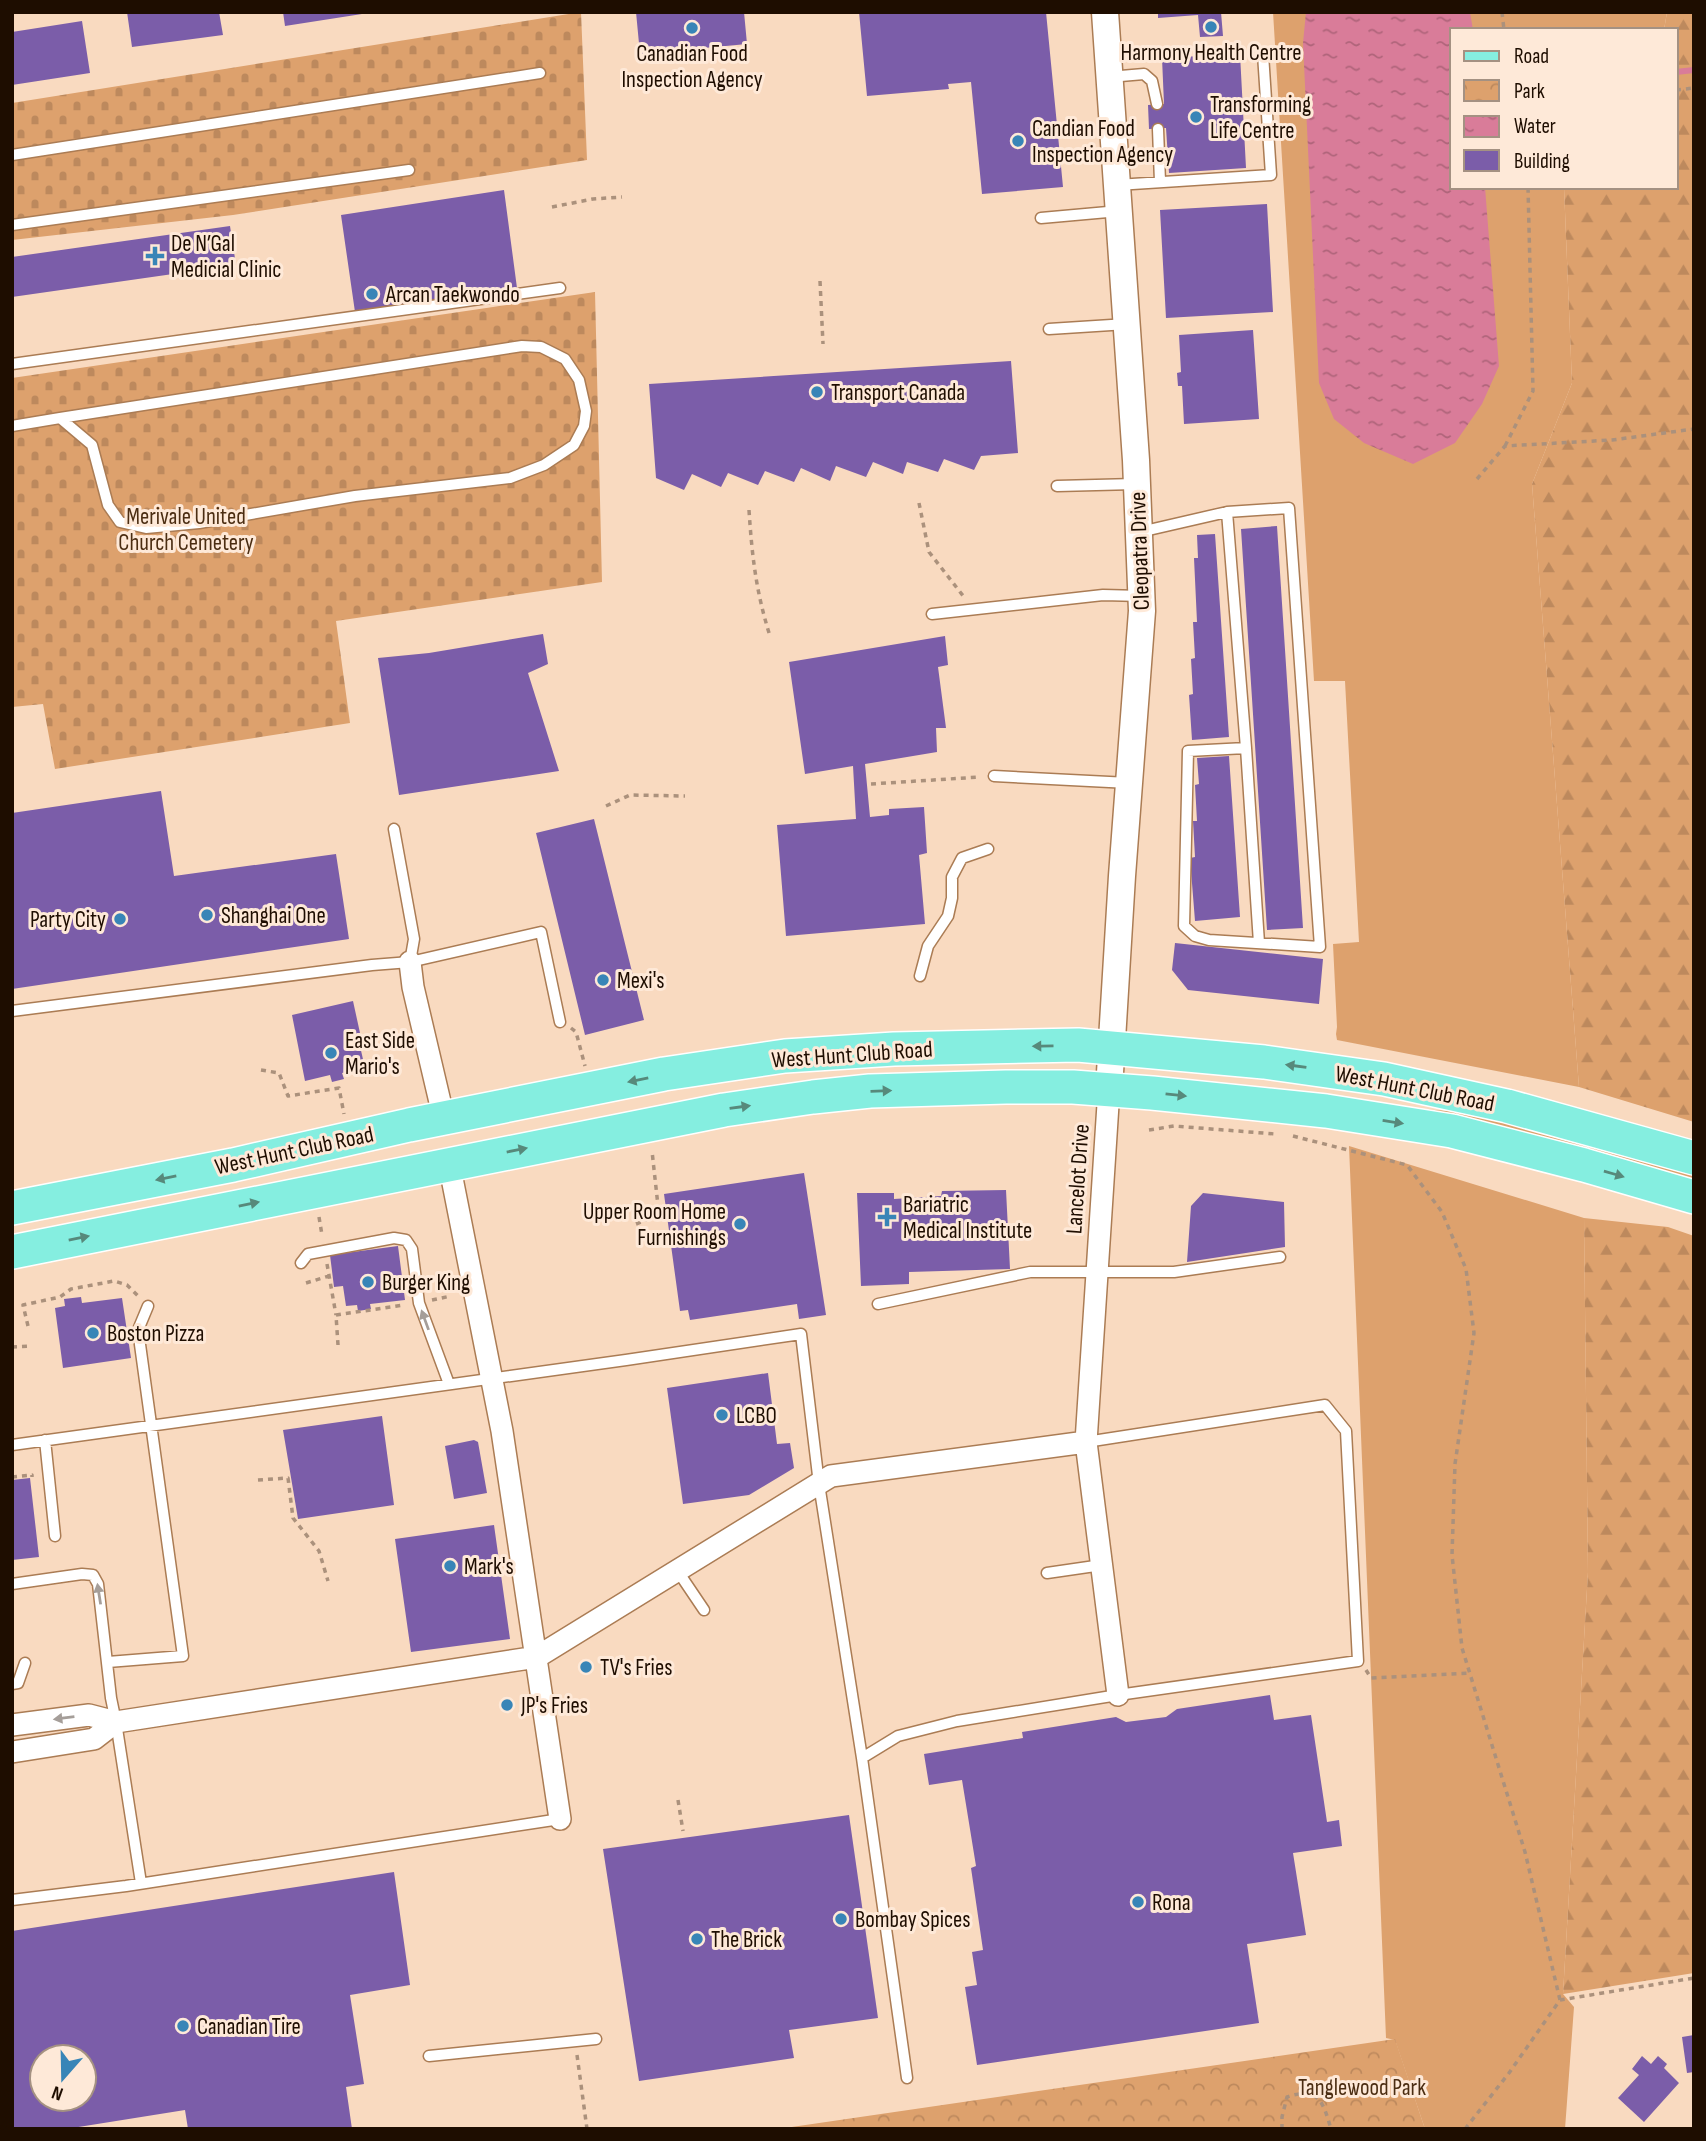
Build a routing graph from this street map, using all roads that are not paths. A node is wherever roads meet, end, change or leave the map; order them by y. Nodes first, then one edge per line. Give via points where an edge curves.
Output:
1 (1105, 12) edge
2 (1263, 54) dead end
3 (540, 73) dead end
4 (1109, 76) junction
5 (1157, 104) dead end
6 (1158, 129) dead end
7 (12, 155) edge
8 (409, 170) dead end
9 (1160, 182) junction
10 (1117, 185) junction
11 (1119, 211) junction
12 (1041, 218) dead end
13 (12, 225) edge
14 (560, 288) dead end
15 (1126, 324) junction
16 (1049, 330) dead end
17 (12, 364) edge
18 (60, 418) junction
19 (12, 426) edge
20 (1137, 484) junction
21 (1057, 486) dead end
22 (1227, 512) junction
23 (1140, 532) junction
24 (1142, 596) junction
25 (932, 614) dead end
26 (1245, 748) junction
27 (994, 776) road end
28 (1129, 783) junction
29 (394, 829) dead end
30 (988, 849) dead end
31 (1259, 943) junction
32 (410, 962) junction
33 (920, 976) dead end
34 (12, 1011) edge
35 (560, 1022) road end
36 (1111, 1049) junction
37 (1109, 1089) junction
38 (444, 1119) junction
39 (1694, 1158) edge
40 (449, 1163) junction
41 (1694, 1197) edge
42 (12, 1208) edge
43 (12, 1252) edge
44 (1280, 1257) dead end
45 (301, 1263) dead end
46 (1097, 1272) junction
47 (878, 1304) dead end
48 (148, 1306) road end
49 (492, 1379) junction
50 (449, 1384) junction
51 (152, 1425) junction
52 (45, 1440) junction
53 (1086, 1442) junction
54 (12, 1445) edge
55 (819, 1484) junction
56 (55, 1536) dead end
57 (1102, 1565) junction
58 (677, 1570) junction
59 (1047, 1573) dead end
60 (12, 1584) edge
61 (704, 1610) dead end
62 (537, 1657) junction
63 (108, 1662) junction
64 (25, 1663) dead end
65 (12, 1684) edge
66 (1118, 1695) junction
67 (116, 1722) junction
68 (12, 1725) edge
69 (12, 1752) edge
70 (862, 1758) junction
71 (560, 1819) joint
72 (141, 1883) junction
73 (12, 1900) edge
74 (596, 2039) dead end
75 (429, 2056) dead end
76 (906, 2078) dead end

1 - 4 street, Cleopatra Drive
2 - 9 lane via 1271,175
3 - 7 lane
4 - 5 lane via 1144,74 1152,81
4 - 10 street, Cleopatra Drive
6 - 9 lane
8 - 13 lane
9 - 10 lane
10 - 11 street, Cleopatra Drive
11 - 12 lane
11 - 15 street, Cleopatra Drive
14 - 17 lane
15 - 16 lane
15 - 20 street, Cleopatra Drive
18 - 18 lane via 522,346 541,347 565,359 579,380 586,411 574,445 544,466 510,478 146,528 120,522 108,505 92,445
18 - 19 lane
20 - 21 lane
20 - 23 street, Cleopatra Drive
22 - 23 lane
22 - 26 lane
22 - 31 lane via 1289,508 1320,947
23 - 24 street, Cleopatra Drive
24 - 25 lane via 1103,594
24 - 28 street, Cleopatra Drive
26 - 31 lane
26 - 31 lane via 1188,751 1184,926 1209,940
27 - 28 lane
28 - 36 street, Cleopatra Drive
29 - 32 lane via 414,939
30 - 33 lane via 962,858 957,867 948,916 928,946
32 - 34 lane
32 - 35 lane via 541,932
32 - 38 street
36 - 37 street, Cleopatra Drive
36 -> 38 main road, West Hunt Club Road via 984,1047 785,1056 664,1074
39 -> 36 main road, West Hunt Club Road via 1507,1106 1384,1079 1264,1062
40 -> 37 main road, West Hunt Club Road via 813,1097 1006,1087
37 -> 41 main road, West Hunt Club Road via 1326,1111 1452,1131
37 - 46 street, Lancelot Drive
38 - 40 main road
38 -> 42 main road, West Hunt Club Road
43 -> 40 main road, West Hunt Club Road
40 - 49 street
44 - 46 lane via 1174,1272
50 -> 45 lane via 419,1303 412,1249 406,1240 394,1238 308,1254
46 - 47 lane via 1030,1272
46 - 53 street, Lancelot Drive
48 - 51 lane via 138,1329
49 - 50 lane
49 - 55 lane via 801,1334
49 - 62 street
50 - 51 lane
51 - 52 lane
51 - 63 lane via 183,1656
52 - 54 lane
52 - 56 lane
53 - 55 street via 831,1476
53 - 57 street, Lancelot Drive
53 - 66 lane via 1325,1405 1346,1431 1359,1661
55 - 58 street
55 - 70 lane
57 - 59 lane
57 - 66 street, Lancelot Drive
58 - 61 lane
58 - 62 street
63 -> 60 lane via 93,1575
62 - 67 street
62 - 71 street
63 - 67 lane
64 - 65 lane via 18,1683
66 - 70 lane via 957,1721 898,1736
67 -> 68 street via 89,1715
67 - 69 street via 94,1739
67 - 72 lane
70 - 76 lane
71 - 72 lane
72 - 73 lane
74 - 75 lane

